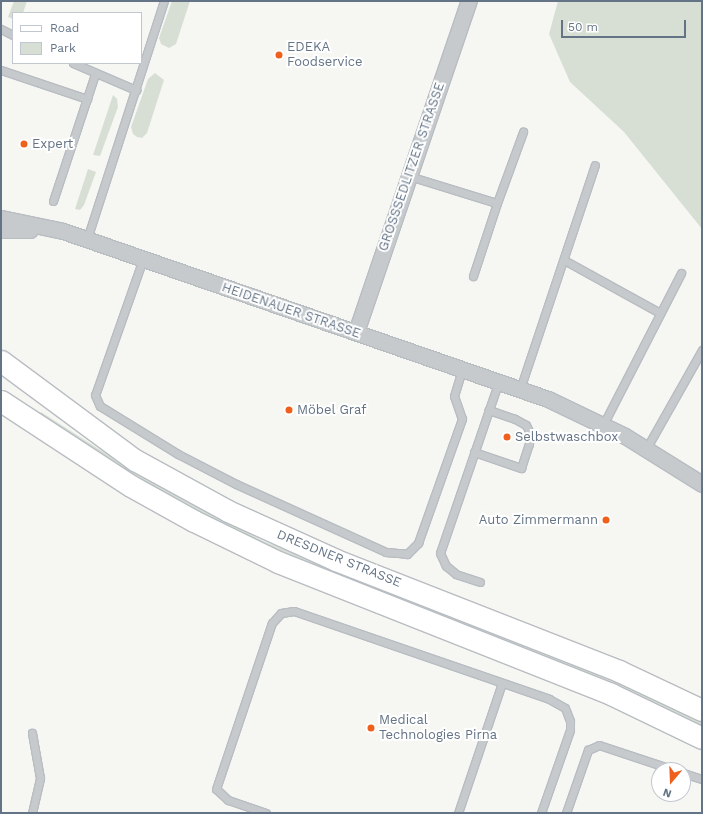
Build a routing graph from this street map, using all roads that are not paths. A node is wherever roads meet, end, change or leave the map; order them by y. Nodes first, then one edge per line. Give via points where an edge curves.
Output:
1 (164, 1) edge
2 (469, 1) edge
3 (75, 64) edge
4 (1, 70) edge
5 (95, 74) junction
6 (136, 90) junction
7 (87, 99) junction
8 (523, 132) dead end
9 (596, 165) dead end
10 (409, 176) junction
11 (53, 201) dead end
12 (497, 203) junction
13 (1, 218) edge
14 (1, 230) edge
15 (62, 231) junction
16 (87, 239) junction
17 (143, 259) junction
18 (564, 260) junction
19 (681, 273) dead end
20 (473, 276) dead end
21 (660, 313) junction
22 (356, 332) junction
23 (702, 350) edge
24 (1, 362) edge
25 (463, 368) junction
26 (499, 381) junction
27 (520, 389) junction
28 (1, 401) edge
29 (489, 410) junction
30 (603, 425) junction
31 (646, 449) junction
32 (474, 452) junction
33 (702, 484) edge
34 (480, 582) dead end
35 (502, 683) junction
36 (702, 710) edge
37 (32, 734) dead end
38 (702, 738) edge
39 (651, 762) edge
40 (691, 776) edge
41 (702, 779) edge
42 (32, 813) edge
43 (266, 813) edge
44 (458, 813) edge
45 (541, 813) edge
46 (566, 813) edge

1 - 6 lane
2 - 10 street, GROSSSEDLITZER STRASSE
3 - 5 lane
4 - 7 lane
5 - 6 lane
5 - 7 lane
6 - 16 lane
7 - 11 lane
8 - 12 lane
9 - 18 lane
10 - 12 lane
10 - 22 street, GROSSSEDLITZER STRASSE
12 - 20 lane
13 - 15 street, HEIDENAUER STRASSE
14 - 15 street, HEIDENAUER STRASSE
15 - 16 street, HEIDENAUER STRASSE
16 - 17 street, HEIDENAUER STRASSE
17 - 22 street, HEIDENAUER STRASSE
17 - 25 lane via 94,395 100,406 178,454 236,484 386,552 407,554 418,543 462,419 454,396
18 - 21 lane
18 - 27 lane
19 - 21 lane
21 - 30 lane
22 - 25 street, HEIDENAUER STRASSE
23 - 31 lane
24 - 36 main road, DRESDNER STRASSE via 135,460 228,511 336,560 619,671
25 - 26 street, HEIDENAUER STRASSE
26 - 27 street, HEIDENAUER STRASSE
26 - 29 lane
27 - 30 street, HEIDENAUER STRASSE
28 - 38 main road, DRESDNER STRASSE via 131,486 194,521 278,562 611,694
29 - 32 lane
29 - 32 lane via 526,425 530,433 529,444 521,468
30 - 31 street, HEIDENAUER STRASSE
31 - 33 street, HEIDENAUER STRASSE
32 - 34 lane via 440,553 446,566 456,574
35 - 43 lane via 294,611 281,613 272,623 216,789 228,800
35 - 44 lane
35 - 45 lane via 557,703 565,708 570,721 570,730
37 - 42 lane via 40,778
39 - 46 lane via 599,745 588,750
40 - 41 lane

